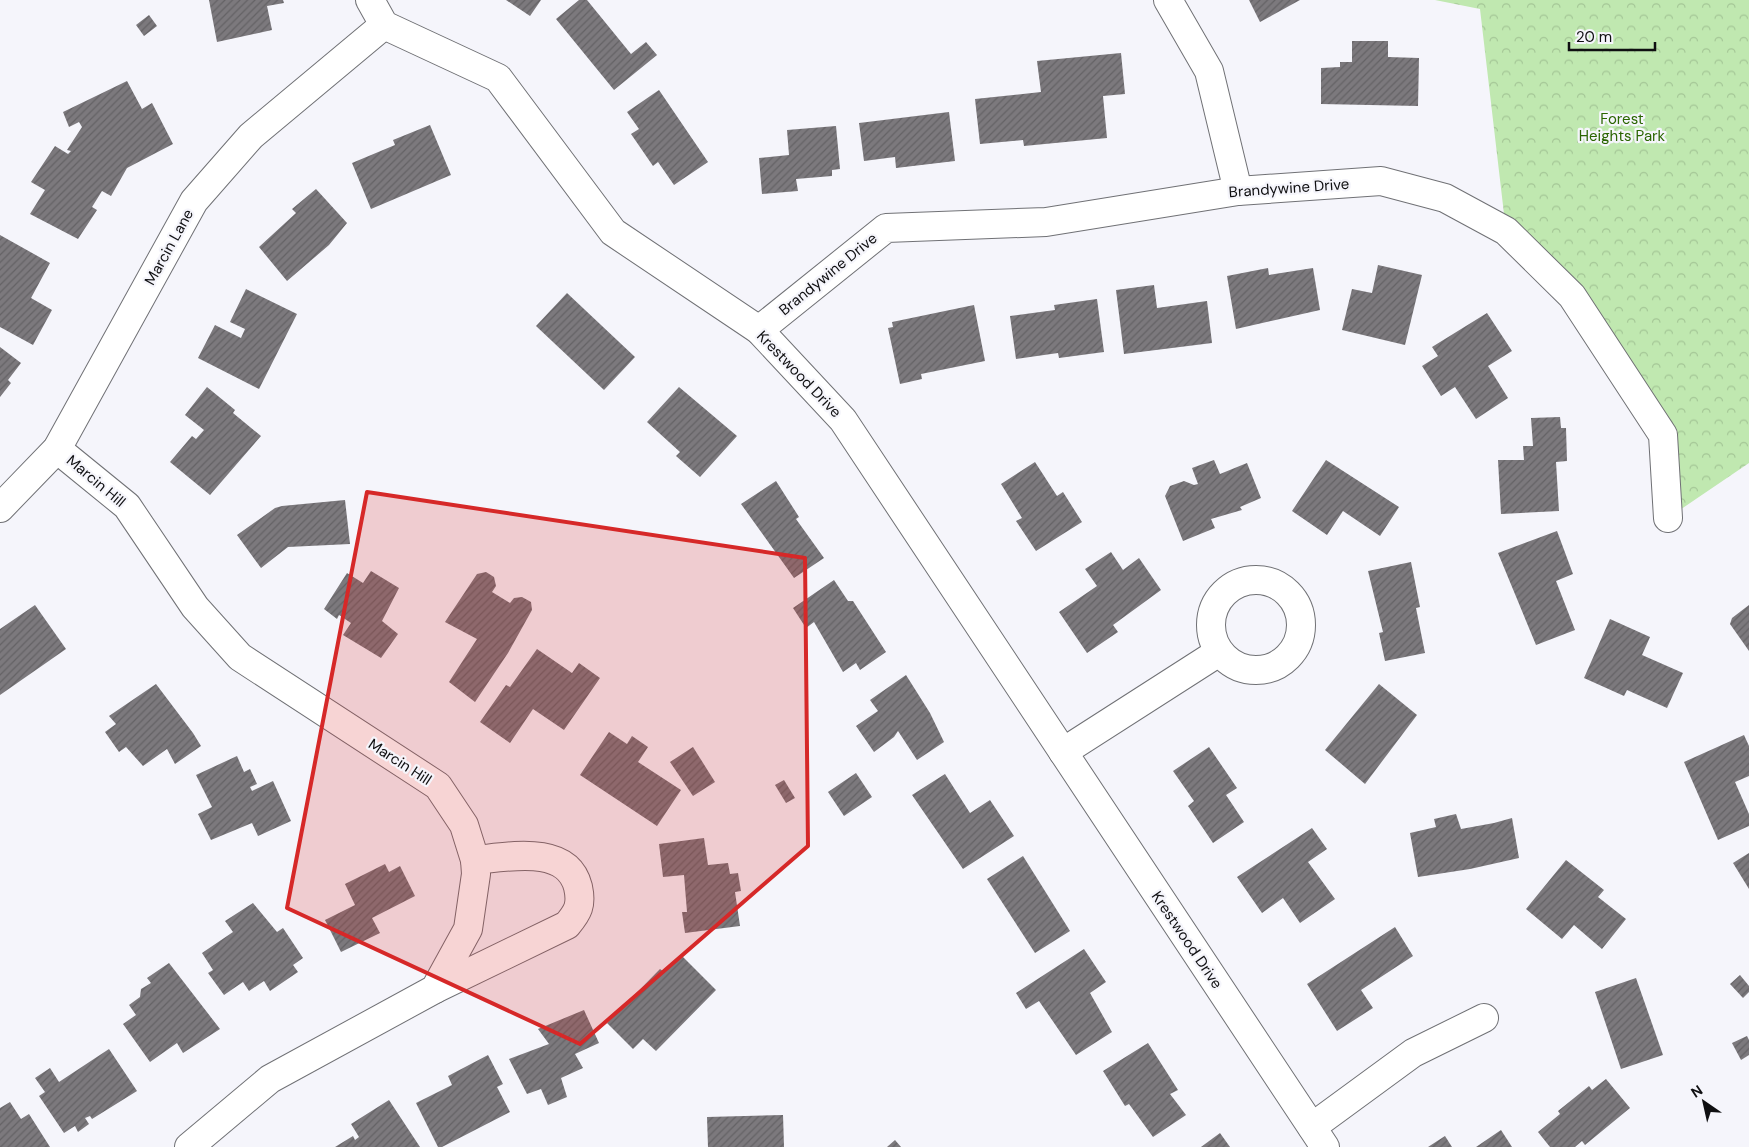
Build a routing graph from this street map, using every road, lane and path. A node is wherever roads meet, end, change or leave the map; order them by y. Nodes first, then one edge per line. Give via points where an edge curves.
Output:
1 (370, 0) edge
2 (1168, 0) edge
3 (384, 25) junction
4 (1238, 191) junction
5 (759, 330) junction
6 (57, 449) junction
7 (0, 508) edge
8 (1668, 518) dead end
9 (1219, 652) dead end
10 (1063, 752) junction
11 (475, 860) junction
12 (435, 989) junction
13 (1484, 1018) dead end
14 (1318, 1137) edge
15 (189, 1147) edge

1 - 3 street
2 - 4 street via 1208,71
3 - 5 street, Krestwood Drive via 498,78 613,232
3 - 6 street, Marcin Lane via 251,136 194,201
4 - 5 street, Brandywine Drive via 1046,222 886,228
4 - 8 street, Brandywine Drive via 1381,181 1445,198 1506,231 1572,296 1663,435
5 - 10 street, Krestwood Drive via 843,420
6 - 7 street, Marcin Lane
6 - 11 street, Marcin Hill via 127,506 195,607 240,657 438,786 464,825
9 - 10 street
10 - 14 street, Krestwood Drive
11 - 12 street, Marcin Hill via 468,929
11 - 12 street via 536,856 566,866 576,878 580,895 578,912 567,925
12 - 15 street via 270,1079
13 - 14 street, Krestwood Drive via 1413,1053

